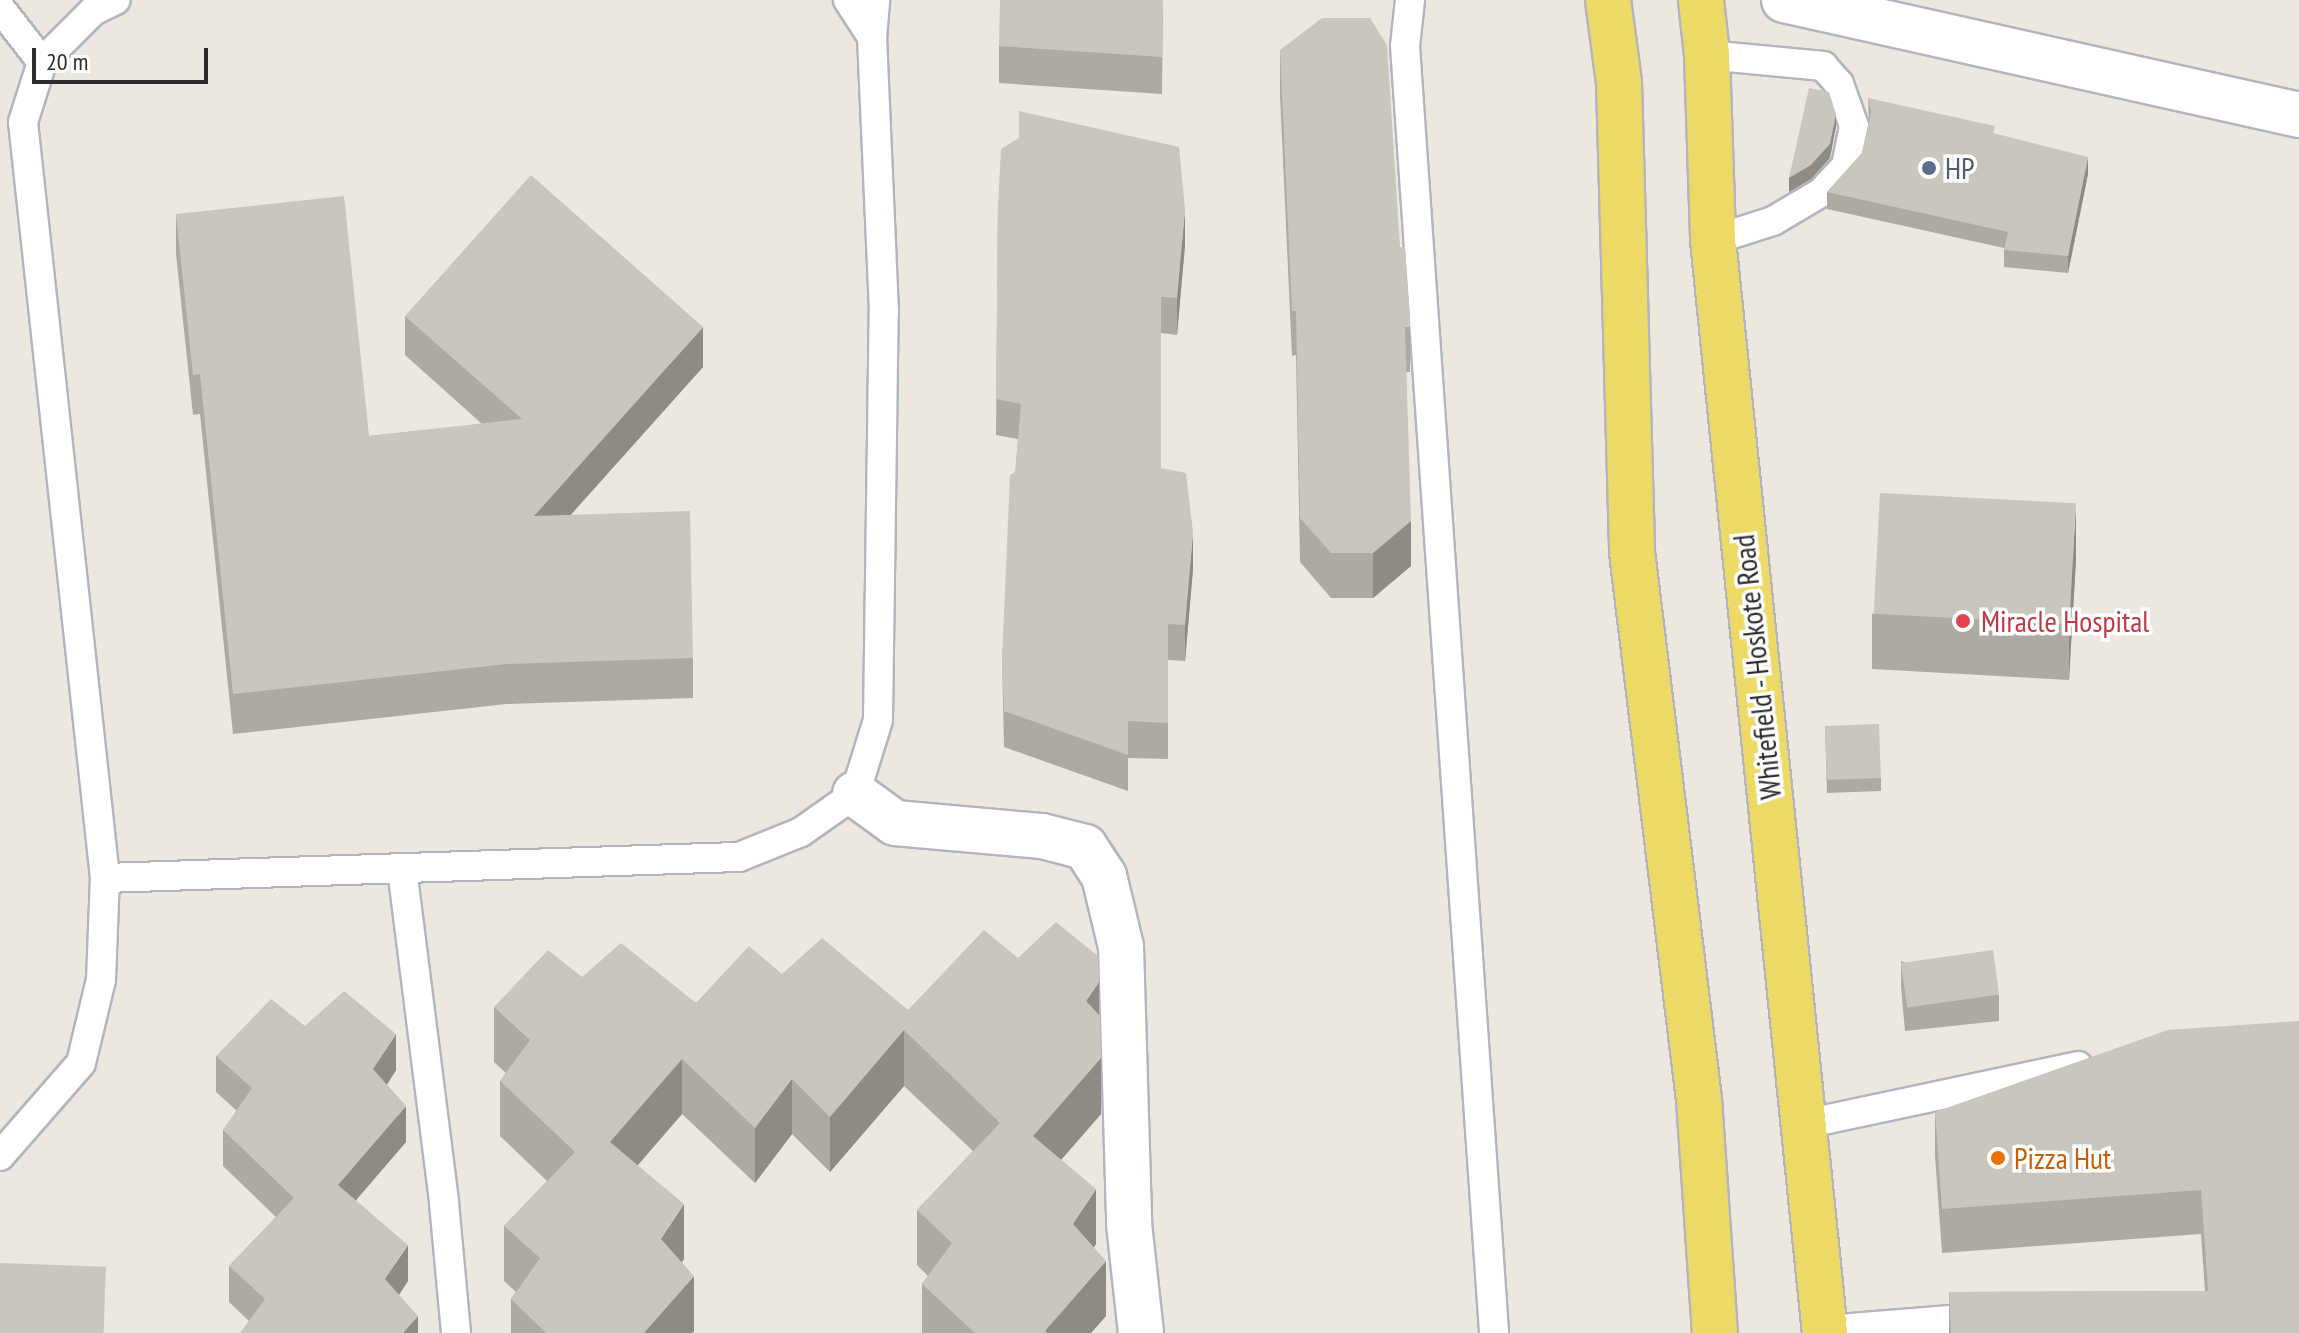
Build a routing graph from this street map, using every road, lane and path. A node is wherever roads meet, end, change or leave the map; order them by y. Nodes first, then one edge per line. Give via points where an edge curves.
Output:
1 (116, 0) edge
2 (848, 0) edge
3 (875, 0) edge
4 (1410, 0) edge
5 (1608, 0) edge
6 (1701, 0) edge
7 (1784, 0) edge
8 (0, 8) edge
9 (872, 37) junction
10 (1707, 55) junction
11 (42, 62) junction
12 (2299, 115) edge
13 (1713, 240) junction
14 (855, 794) junction
15 (402, 869) junction
16 (105, 878) junction
17 (2101, 1062) edge
18 (1805, 1124) junction
19 (0, 1156) edge
20 (2009, 1315) edge
21 (1825, 1332) edge
22 (456, 1333) edge
23 (1141, 1333) edge
24 (1494, 1333) edge
25 (1715, 1333) edge

1 - 11 lane via 93,11
2 - 9 lane
3 - 9 lane
4 - 24 lane via 1405,46
5 - 25 main road via 1619,82 1632,552 1699,1099
6 - 10 main road, Whitefield - Hoskote Road
7 - 12 street
8 - 11 lane
9 - 14 lane via 884,312 878,720
10 - 13 main road, Whitefield - Hoskote Road
10 - 13 lane via 1823,66 1839,84 1854,126 1846,166 1822,192 1773,221
11 - 16 lane via 23,122
13 - 18 main road, Whitefield - Hoskote Road
14 - 15 lane via 801,832 739,857
14 - 23 street via 895,823 1042,836 1085,847 1104,876 1121,947 1129,1224
15 - 16 lane
15 - 22 lane
16 - 19 lane via 101,980 81,1063
17 - 18 lane
18 - 21 main road, Whitefield - Hoskote Road
20 - 21 lane

